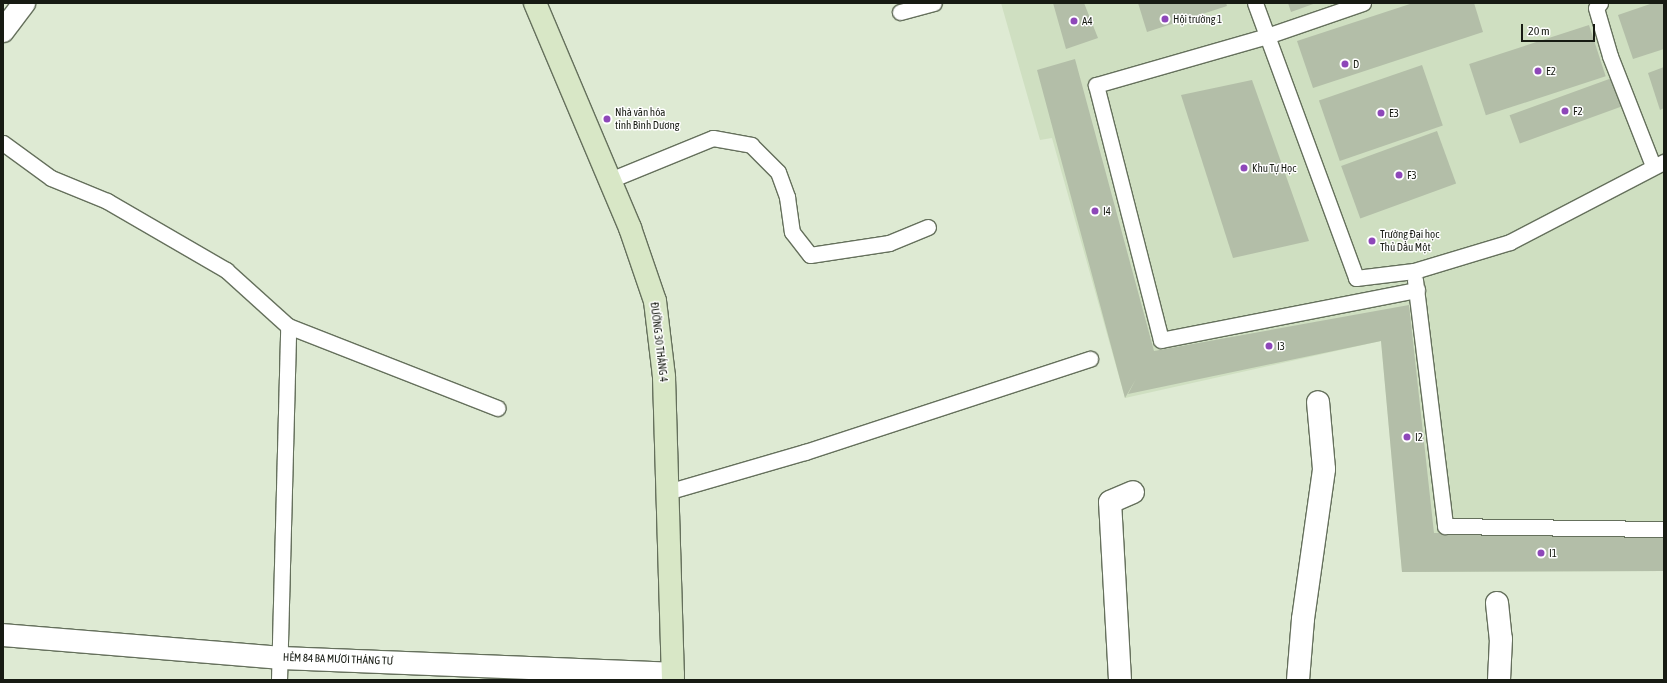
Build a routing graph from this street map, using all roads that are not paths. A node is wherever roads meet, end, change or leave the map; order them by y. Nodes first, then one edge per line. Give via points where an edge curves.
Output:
1 (24, 3) edge
2 (535, 3) edge
3 (934, 3) edge
4 (1255, 3) edge
5 (1363, 3) edge
6 (1600, 3) edge
7 (900, 12) dead end
8 (3, 30) edge
9 (1267, 36) junction
10 (3, 143) edge
11 (1659, 164) edge
12 (610, 180) junction
13 (928, 227) dead end
14 (1414, 272) junction
15 (1417, 290) junction
16 (288, 326) junction
17 (1090, 358) dead end
18 (1318, 402) dead end
19 (497, 408) dead end
20 (667, 492) junction
21 (1133, 492) dead end
22 (1664, 529) edge
23 (1497, 603) dead end
24 (3, 635) edge
25 (280, 658) junction
26 (673, 677) edge
27 (279, 680) edge
28 (1120, 680) edge
29 (1298, 680) edge
30 (1499, 680) edge

1 - 8 street
2 - 12 main road, ĐƯỜNG 30 THÁNG 4
3 - 7 lane
4 - 9 lane
5 - 9 lane
6 - 11 lane via 1596,8 1610,56
9 - 14 lane via 1356,278
9 - 15 lane via 1096,85 1161,340
10 - 16 lane via 51,178 107,201 226,270
11 - 14 lane via 1510,242
12 - 13 lane via 713,138 751,145 778,172 787,198 792,232 810,255 889,243
12 - 20 main road, ĐƯỜNG 30 THÁNG 4 via 655,302 664,377
14 - 15 lane
15 - 22 lane via 1445,526
16 - 19 lane
16 - 25 lane
17 - 20 lane via 805,452
18 - 29 street via 1324,469 1302,619
20 - 26 main road, ĐƯỜNG 30 THÁNG 4
21 - 28 street via 1110,502
23 - 30 street via 1501,639
24 - 25 street, HẺM 84 BA MƯƠI THÁNG TƯ
25 - 26 street, HẺM 84 BA MƯƠI THÁNG TƯ
25 - 27 lane

